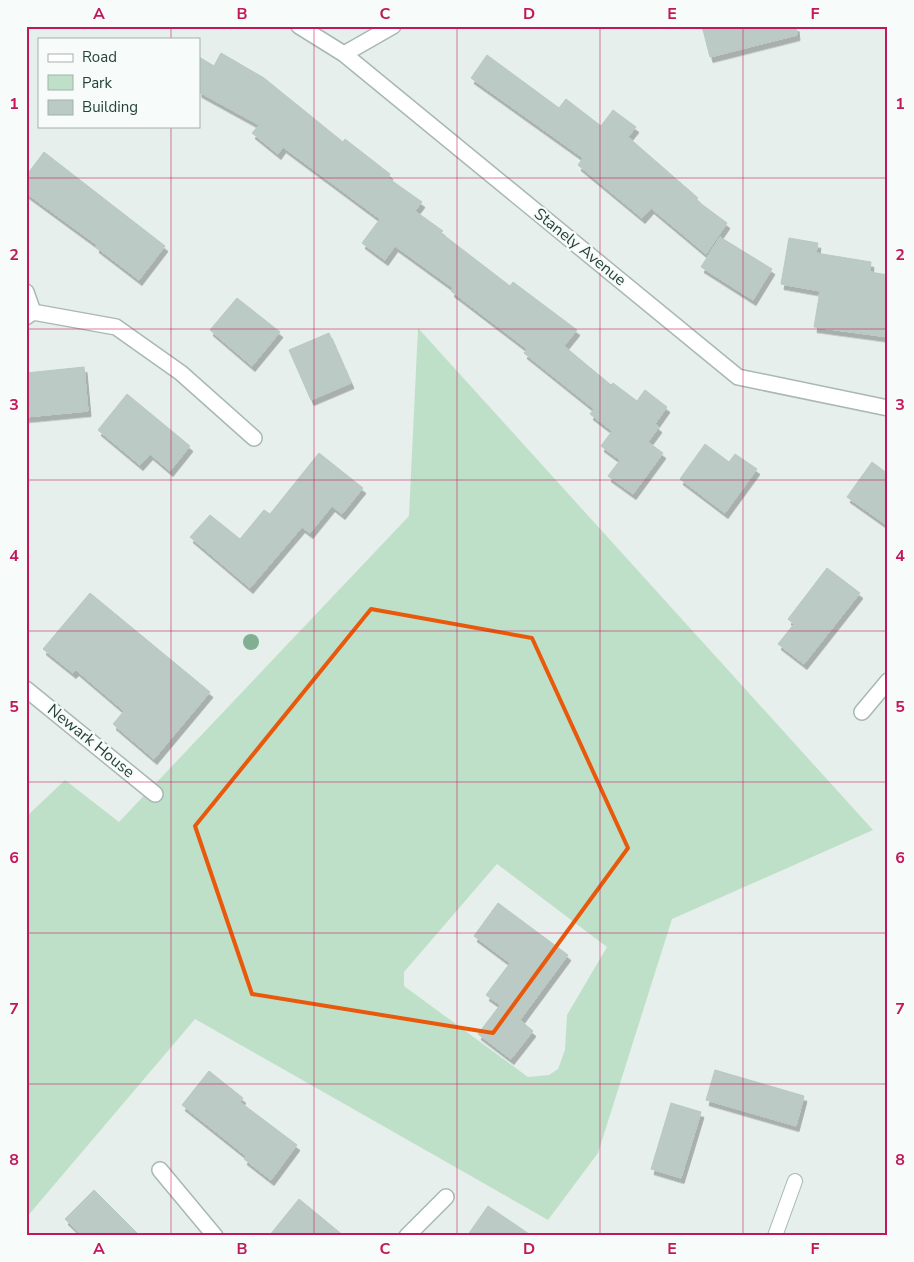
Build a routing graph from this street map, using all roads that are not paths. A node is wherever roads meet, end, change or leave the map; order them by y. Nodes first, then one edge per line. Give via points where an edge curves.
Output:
1 (299, 26) edge
2 (393, 26) edge
3 (344, 54) junction
4 (26, 292) edge
5 (30, 315) edge
6 (888, 408) edge
7 (254, 438) dead end
8 (888, 681) edge
9 (26, 689) edge
10 (862, 712) dead end
11 (155, 794) dead end
12 (160, 1170) dead end
13 (795, 1181) dead end
14 (446, 1197) dead end
15 (215, 1236) edge
16 (407, 1236) edge
17 (775, 1236) edge

1 - 3 street, Stanely Avenue
2 - 3 street
3 - 6 street, Stanely Avenue via 738,377
4 - 5 street
5 - 7 street via 116,327 181,373
8 - 10 street
9 - 11 street, Newark House
12 - 15 street
13 - 17 lane
14 - 16 street

